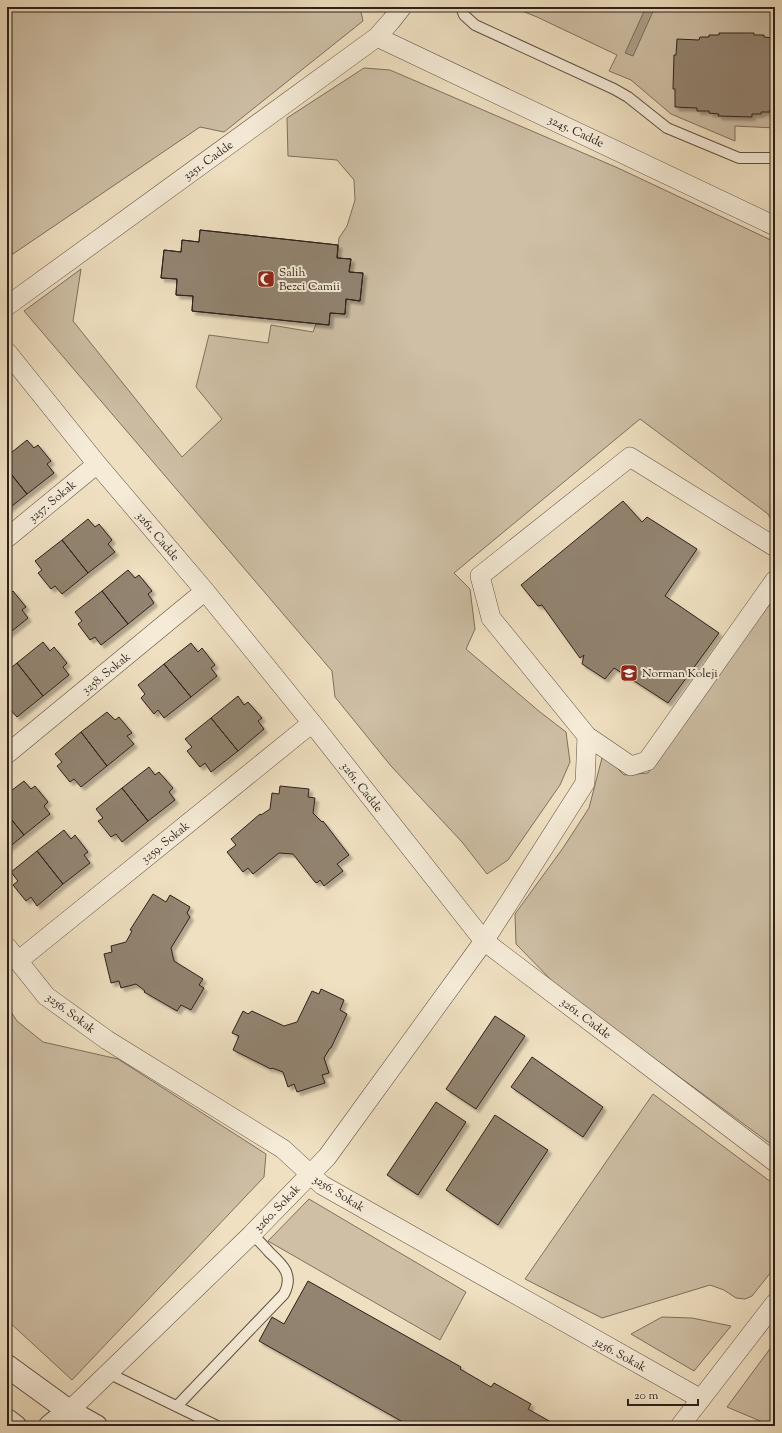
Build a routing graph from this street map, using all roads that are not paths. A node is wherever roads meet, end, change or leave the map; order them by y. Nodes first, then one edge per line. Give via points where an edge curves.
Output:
1 (402, 7) edge
2 (462, 7) edge
3 (377, 37) junction
4 (775, 158) edge
5 (775, 226) edge
6 (7, 306) edge
7 (7, 352) edge
8 (97, 464) junction
9 (7, 538) edge
10 (775, 547) edge
11 (775, 580) edge
12 (205, 591) junction
13 (312, 723) junction
14 (587, 736) junction
15 (7, 754) edge
16 (484, 941) junction
17 (13, 954) edge
18 (775, 1162) edge
19 (309, 1175) junction
20 (252, 1234) junction
21 (775, 1303) edge
22 (7, 1366) edge
23 (108, 1373) junction
24 (701, 1399) junction
25 (177, 1406) junction
26 (68, 1411) junction
27 (7, 1420) edge
28 (15, 1426) edge
29 (50, 1426) edge
30 (96, 1426) edge
31 (217, 1426) edge
32 (680, 1426) edge

1 - 3 street, 3251. Cadde
2 - 4 lane via 464,15 475,25 614,89 667,128 739,158
3 - 5 street, 3245. Cadde
3 - 6 street, 3251. Cadde
7 - 8 street, 3261. Cadde
8 - 9 street, 3257. Sokak
8 - 12 street, 3261. Cadde
10 - 14 street via 630,457 480,576 491,618
11 - 14 street via 647,761 631,766
12 - 13 street, 3261. Cadde
12 - 15 street, 3258. Sokak
13 - 16 street, 3261. Cadde
13 - 17 street, 3259. Sokak
14 - 16 street, 3260. Sokak via 585,783
16 - 18 street, 3261. Cadde
16 - 19 street, 3260. Sokak via 327,1157
17 - 19 street, 3256. Sokak via 46,996 106,1040 283,1149
19 - 20 street, 3260. Sokak
19 - 24 street, 3256. Sokak via 328,1189
20 - 23 street, 3260. Sokak
20 - 25 lane via 284,1266 287,1273 287,1288
21 - 24 street
22 - 26 street
23 - 25 lane
23 - 26 street, 3260. Sokak
24 - 32 street
25 - 31 lane
26 - 29 street
26 - 30 street
27 - 28 street

